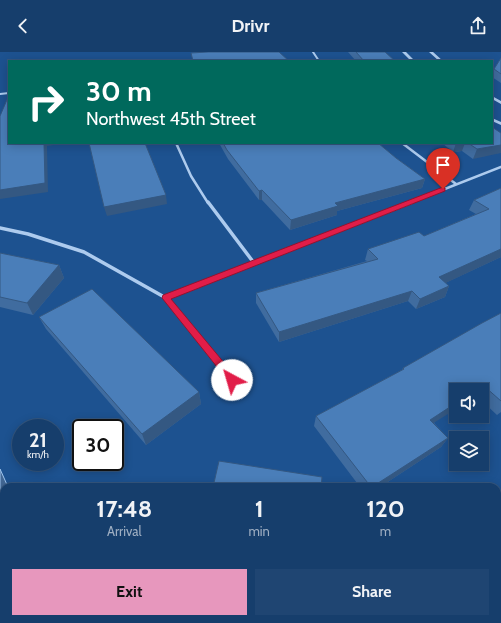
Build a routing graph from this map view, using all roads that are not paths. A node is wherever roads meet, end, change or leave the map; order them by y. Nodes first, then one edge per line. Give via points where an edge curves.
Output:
1 (313, 52) edge
2 (404, 52) edge
3 (431, 52) edge
4 (319, 60) edge
5 (412, 60) edge
6 (440, 60) edge
7 (176, 144) edge
8 (403, 144) edge
9 (501, 167) edge
10 (456, 184) junction
11 (0, 228) edge
12 (254, 263) junction
13 (166, 298) junction
14 (232, 380) dead end

1 - 4 street
2 - 5 street
3 - 6 street
7 - 12 street via 182,160 212,209
8 - 10 street
9 - 10 street
10 - 12 street
11 - 13 street via 84,252
12 - 13 street
13 - 14 street

